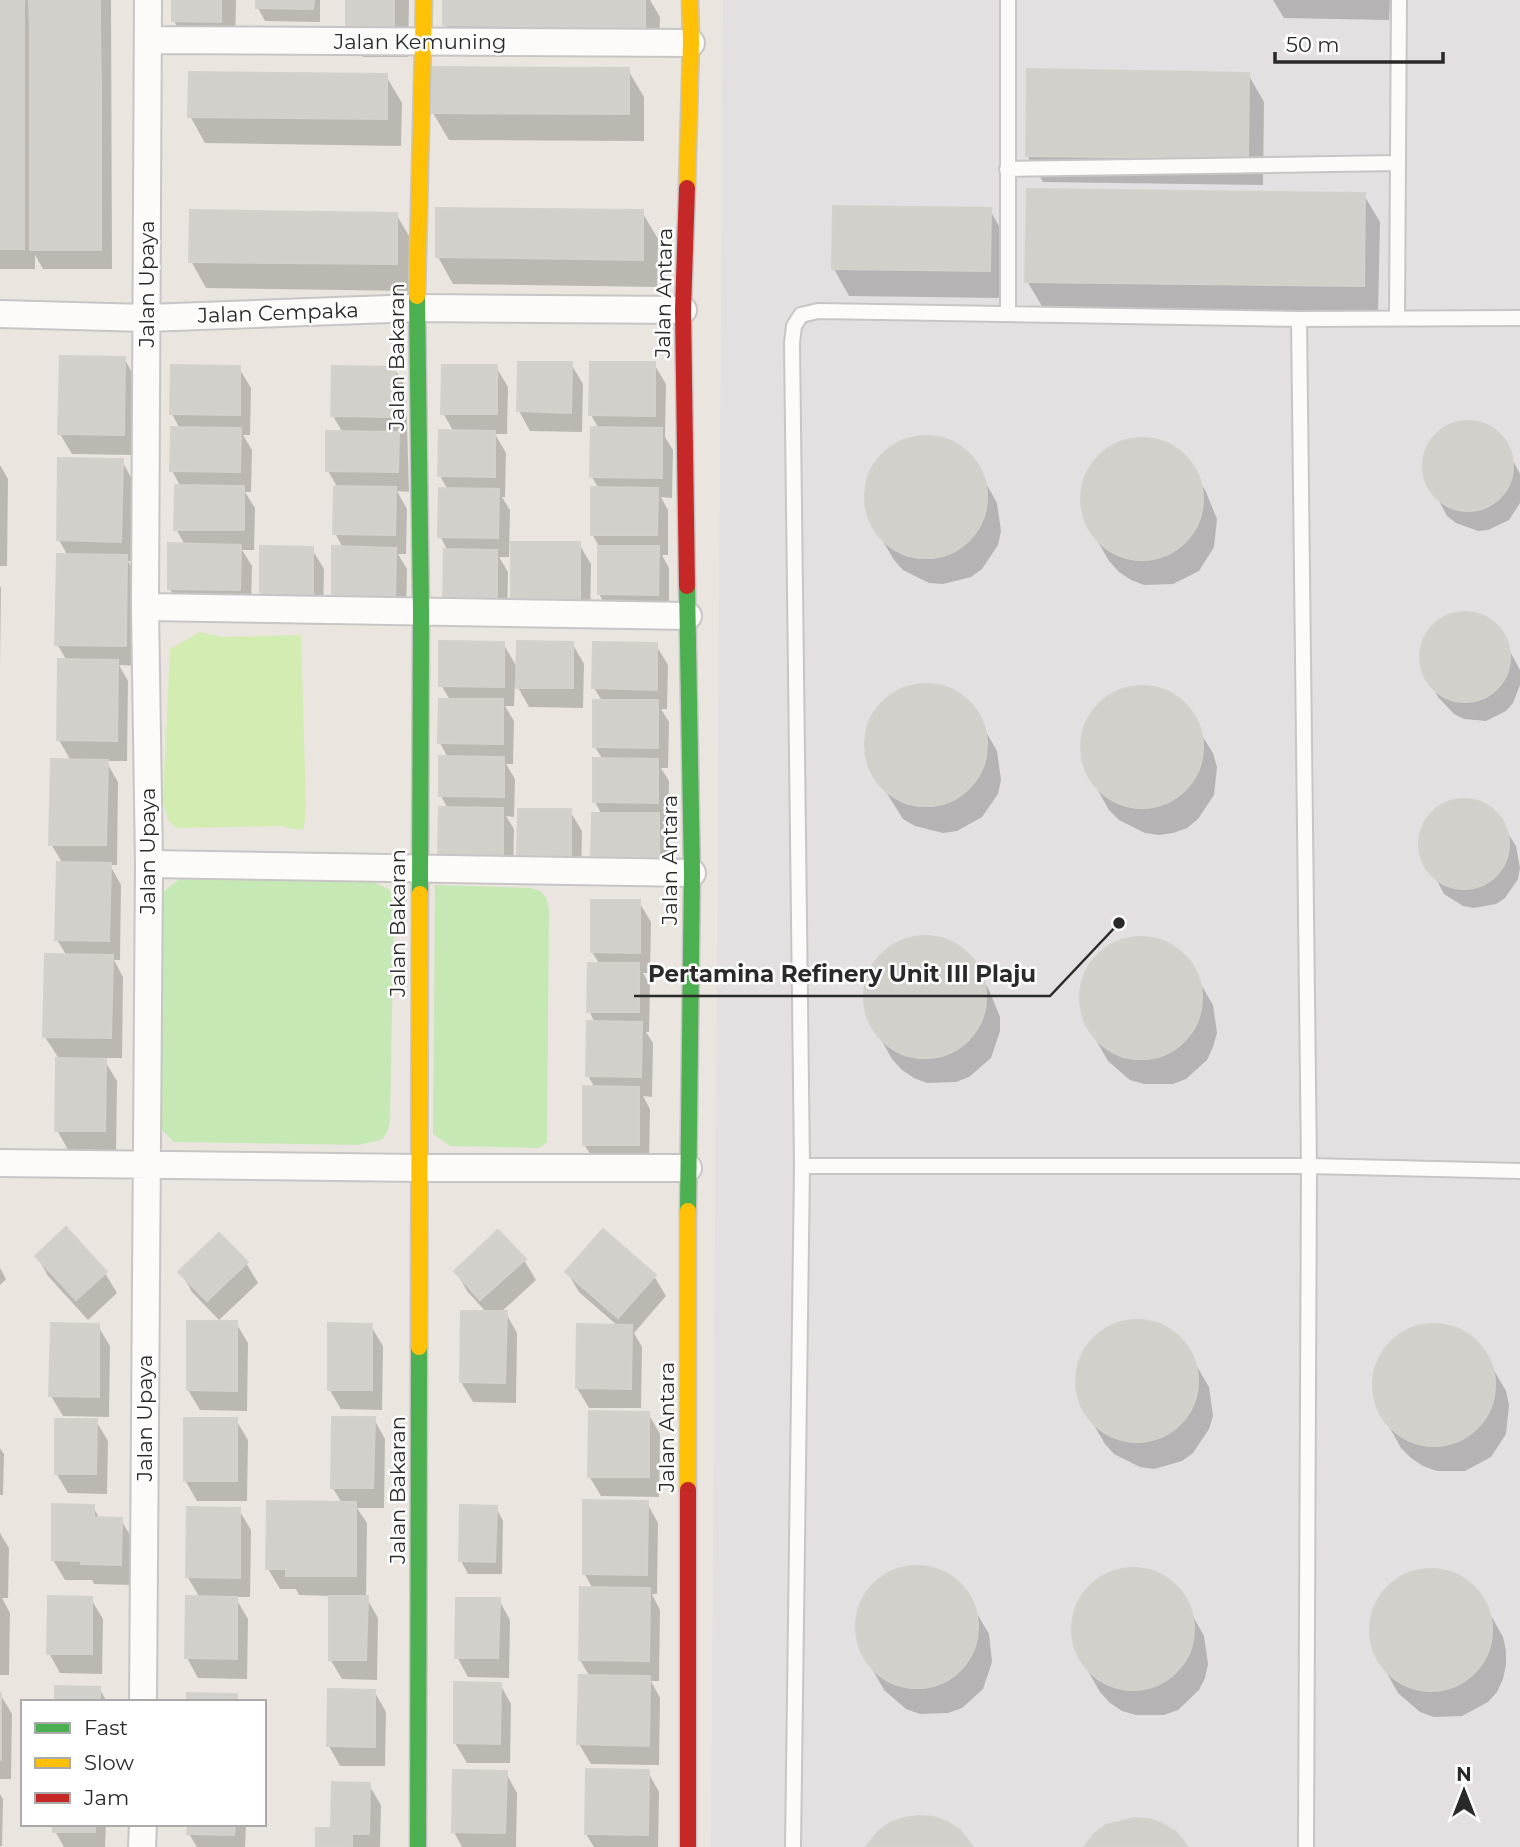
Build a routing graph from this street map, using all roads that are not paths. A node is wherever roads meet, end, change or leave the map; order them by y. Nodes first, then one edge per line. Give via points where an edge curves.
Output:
1 (148, 0) edge
2 (424, 0) edge
3 (690, 0) edge
4 (1008, 0) edge
5 (1399, 0) edge
6 (149, 40) junction
7 (423, 42) junction
8 (691, 43) junction
9 (1397, 163) junction
10 (1007, 169) junction
11 (417, 308) junction
12 (683, 310) junction
13 (0, 314) edge
14 (1008, 314) junction
15 (1397, 317) junction
16 (1520, 317) edge
17 (147, 318) junction
18 (1299, 319) junction
19 (145, 607) junction
20 (421, 612) junction
21 (688, 616) junction
22 (149, 864) junction
23 (419, 870) junction
24 (692, 873) junction
25 (0, 1163) edge
26 (146, 1166) junction
27 (802, 1166) junction
28 (1309, 1166) junction
29 (419, 1168) junction
30 (688, 1168) junction
31 (1520, 1171) edge
32 (143, 1700) edge
33 (142, 1826) edge
34 (142, 1847) edge
35 (418, 1847) edge
36 (688, 1847) edge
37 (793, 1847) edge
38 (1306, 1847) edge

1 - 6 street, Jalan Upaya
2 - 7 street, Jalan Bakaran
3 - 8 street, Jalan Antara
4 - 10 lane
5 - 9 lane
6 - 7 street, Jalan Kemuning
6 - 17 street, Jalan Upaya
7 - 8 street, Jalan Kemuning
7 - 11 street, Jalan Bakaran
8 - 12 street, Jalan Antara
9 - 10 lane
9 - 15 lane
10 - 14 lane
11 - 12 street, Jalan Cempaka
11 - 17 street, Jalan Cempaka
11 - 20 street, Jalan Bakaran
12 - 21 street, Jalan Antara
13 - 17 street, Jalan Cempaka
14 - 18 lane
14 - 27 lane via 818,311 801,315 794,327
15 - 16 lane
15 - 18 lane
17 - 19 street, Jalan Upaya
18 - 28 lane
19 - 20 street
19 - 22 street, Jalan Upaya
20 - 21 street
20 - 23 street, Jalan Bakaran
21 - 24 street, Jalan Antara
22 - 23 street
22 - 26 street, Jalan Upaya
23 - 24 street
23 - 29 street, Jalan Bakaran
24 - 30 street, Jalan Antara
25 - 26 street
26 - 29 street
26 - 32 street, Jalan Upaya
27 - 28 lane
27 - 37 lane
28 - 31 lane
28 - 38 lane
29 - 30 street
29 - 35 street, Jalan Bakaran
30 - 36 street, Jalan Antara
33 - 34 street

